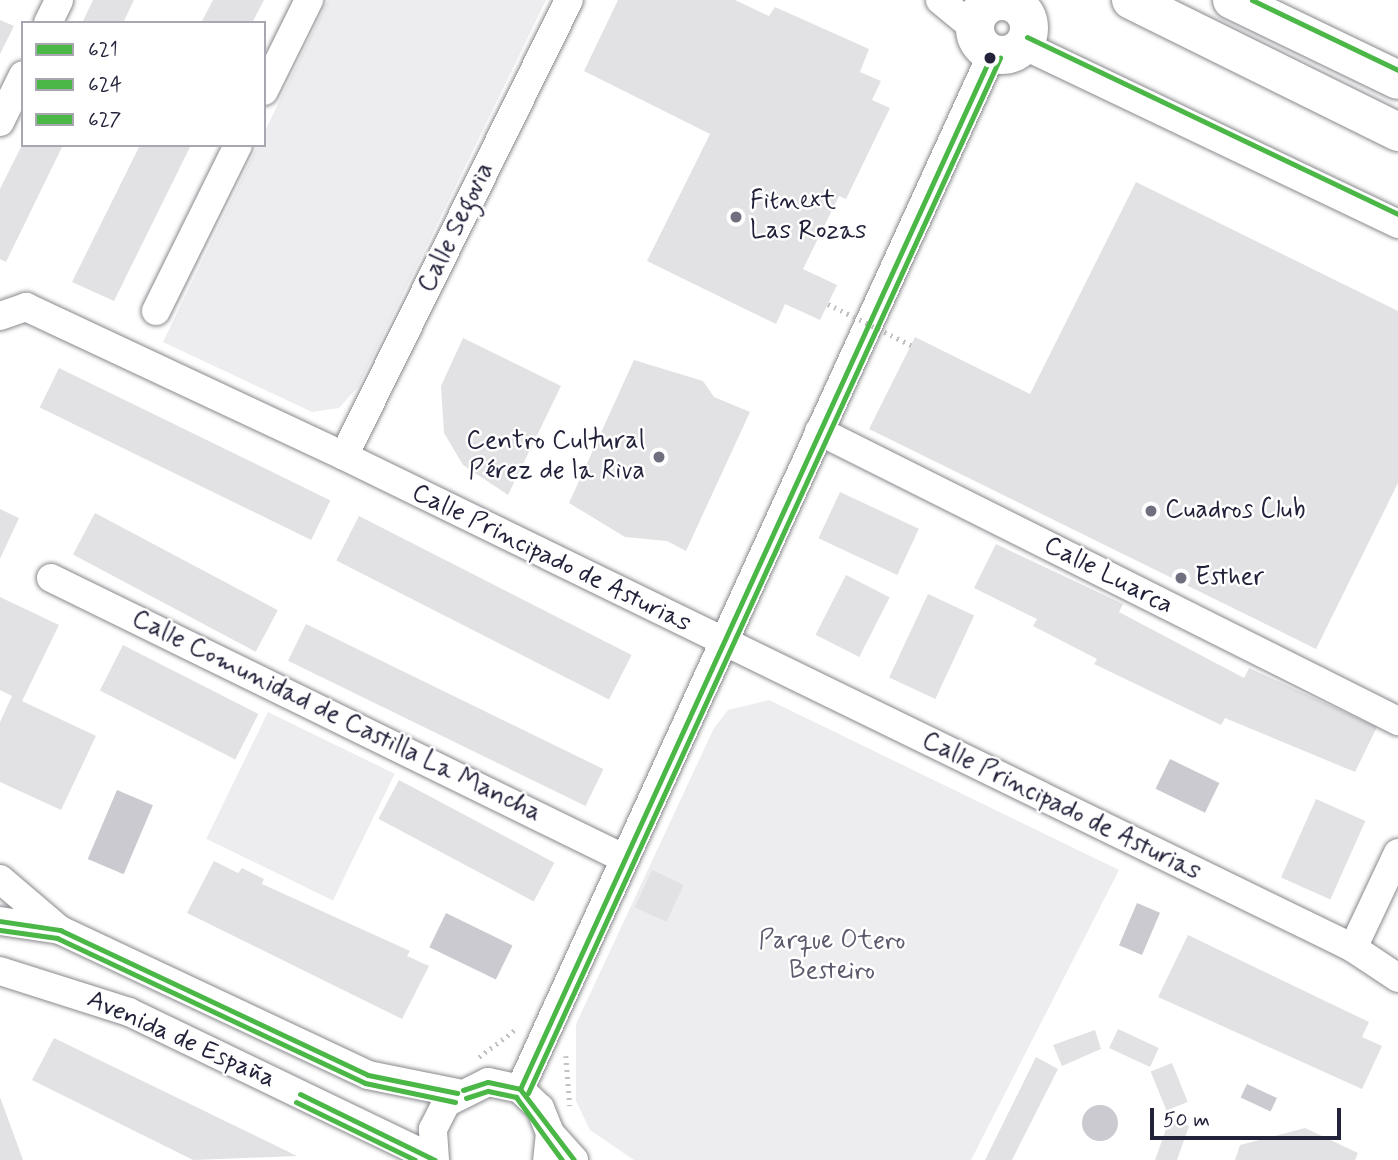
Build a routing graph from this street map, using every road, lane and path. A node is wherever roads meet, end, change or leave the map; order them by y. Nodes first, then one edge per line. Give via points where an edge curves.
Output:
1 (59, 0) edge
2 (309, 0) edge
3 (569, 0) edge
4 (940, 0) edge
5 (1130, 0) edge
6 (1232, 0) edge
7 (1012, 1) edge
8 (49, 21) edge
9 (996, 42) junction
10 (21, 79) edge
11 (1398, 80) edge
12 (266, 87) edge
13 (0, 122) edge
14 (1398, 132) edge
15 (236, 147) edge
16 (1398, 224) edge
17 (828, 304) dead end
18 (156, 311) dead end
19 (0, 316) edge
20 (911, 345) dead end
21 (819, 431) junction
22 (344, 456) junction
23 (51, 578) dead end
24 (724, 644) junction
25 (1398, 721) edge
26 (1398, 853) edge
27 (621, 857) junction
28 (0, 879) edge
29 (0, 921) edge
30 (60, 930) junction
31 (1353, 948) junction
32 (0, 951) edge
33 (0, 971) edge
34 (1398, 978) edge
35 (39, 979) junction
36 (520, 1089) junction
37 (457, 1093) junction
38 (548, 1147) edge
39 (435, 1159) edge
40 (574, 1160) edge

1 - 8 street
2 - 12 street
3 - 22 street, Calle Segovia
4 - 9 street
5 - 14 main road
6 - 11 main road
7 - 9 main road via 1029,26
9 - 16 street
9 - 21 street
10 - 13 street
15 - 18 street
17 - 20 path, bridge
19 - 22 street, Calle Principado de Asturias via 26,307
21 - 24 street
21 - 25 street, Calle Luarca
22 - 24 street, Calle Principado de Asturias
23 - 27 street, Calle Comunidad de Castilla La Mancha
24 - 27 street
24 - 31 street, Calle Principado de Asturias
26 - 31 street
27 - 36 street
28 - 30 street
29 - 30 street, Avenida de España
30 - 37 street, Avenida de España via 368,1075
31 - 34 street, Calle Principado de Asturias
32 - 35 street, Avenida de España
33 - 35 street, Avenida de España
35 - 39 street, Avenida de España via 129,1012
36 - 37 street via 488,1082
36 - 38 street via 540,1108
37 - 39 street via 438,1115
38 - 40 street

